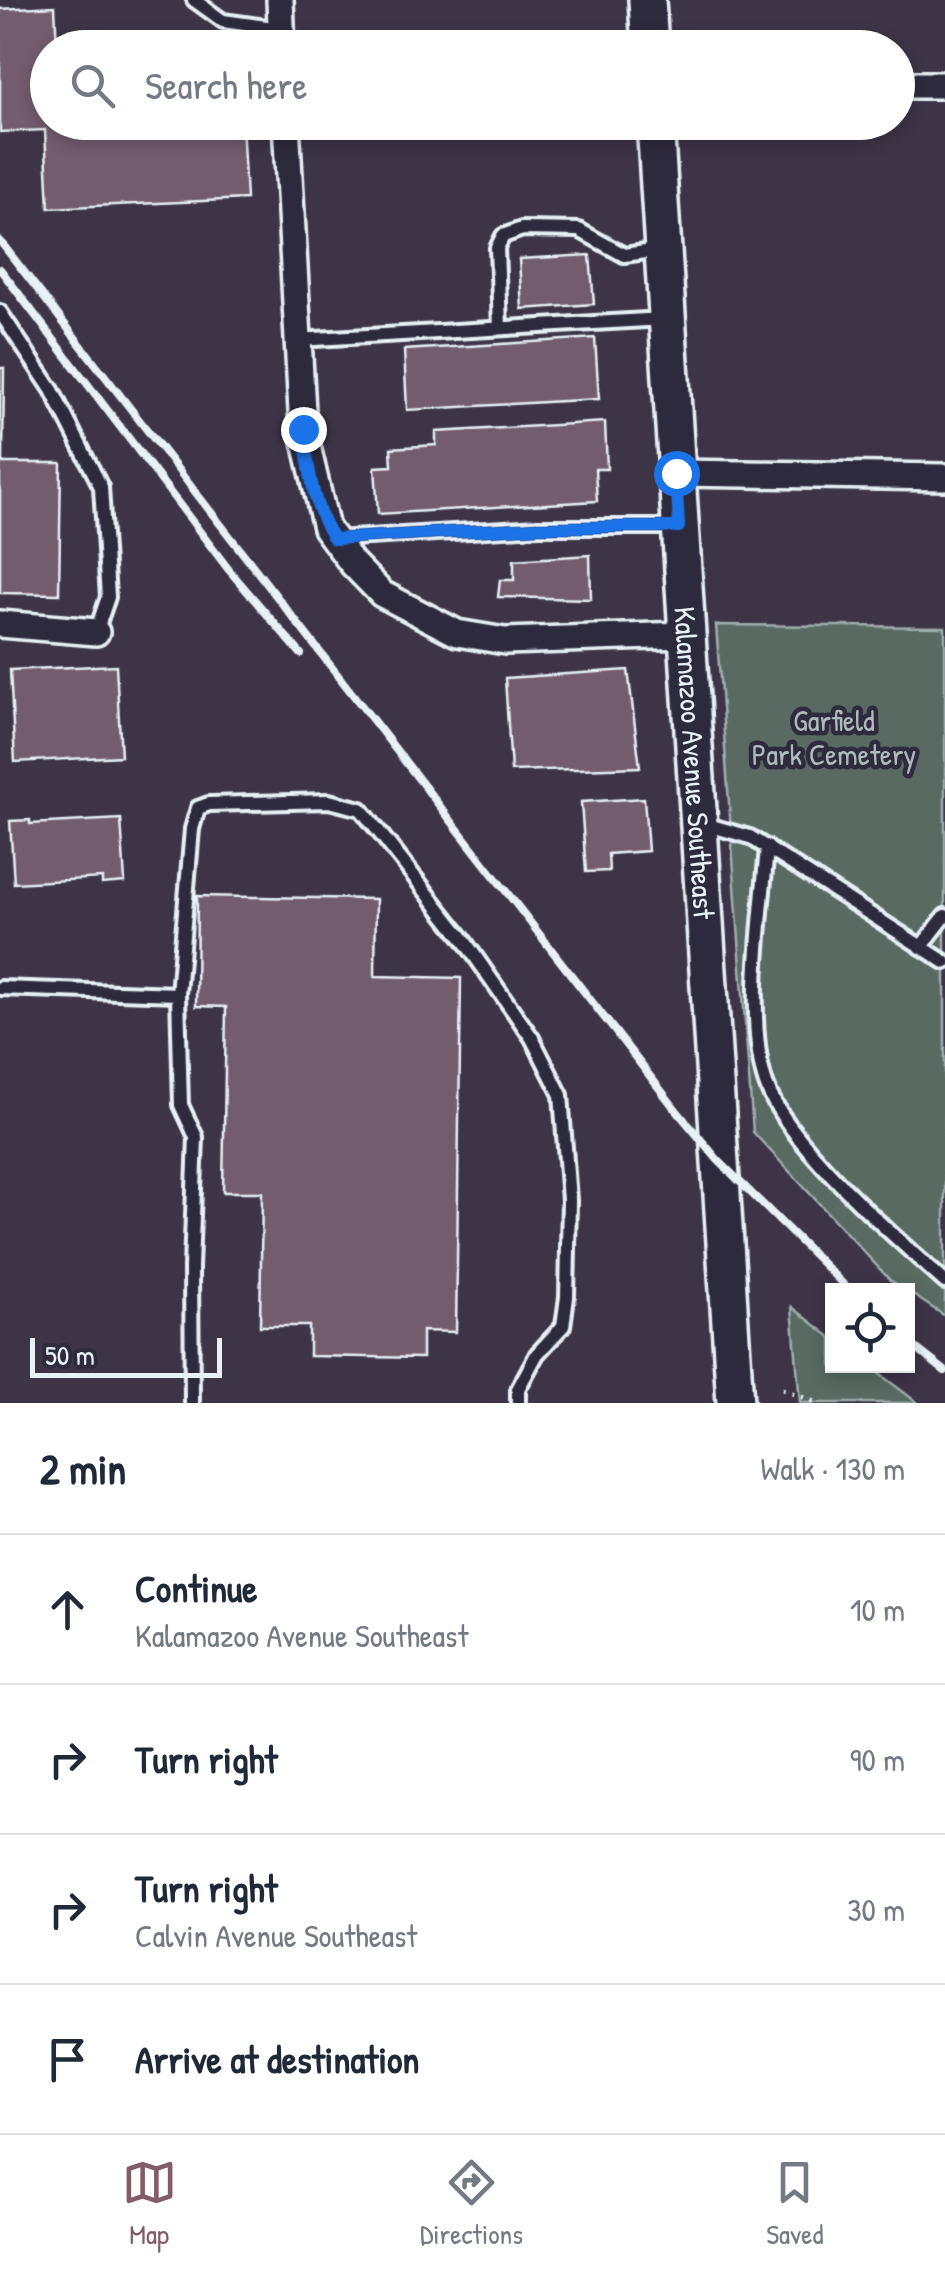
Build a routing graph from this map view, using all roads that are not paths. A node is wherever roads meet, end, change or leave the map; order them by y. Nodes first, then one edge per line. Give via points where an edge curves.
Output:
1 (194, 0) edge
2 (280, 0) edge
3 (648, 0) edge
4 (255, 30) edge
5 (282, 30) edge
6 (649, 30) edge
7 (915, 85) edge
8 (945, 85) edge
9 (287, 140) edge
10 (656, 140) edge
11 (663, 250) junction
12 (0, 312) edge
13 (667, 319) junction
14 (500, 328) junction
15 (297, 340) junction
16 (676, 473) junction
17 (945, 477) edge
18 (679, 527) junction
19 (334, 539) junction
20 (0, 624) edge
21 (96, 632) joint
22 (686, 636) junction
23 (698, 822) junction
24 (767, 848) junction
25 (945, 916) edge
26 (920, 947) junction
27 (945, 962) edge
28 (0, 988) edge
29 (178, 994) junction
30 (945, 1282) edge
31 (192, 1403) edge
32 (518, 1403) edge
33 (735, 1403) edge

1 - 4 lane via 222,20
2 - 5 street
3 - 6 main road
7 - 8 street
9 - 15 street
10 - 11 main road, Kalamazoo Avenue Southeast
11 - 13 main road, Kalamazoo Avenue Southeast
11 - 14 lane via 624,255 591,235 563,229 502,236 496,248
12 - 21 lane via 52,390 101,487 108,597
13 - 14 lane
13 - 16 main road, Kalamazoo Avenue Southeast
14 - 15 lane
15 - 19 street via 311,478
16 - 17 street
16 - 18 main road, Kalamazoo Avenue Southeast
18 - 19 lane
18 - 22 main road, Kalamazoo Avenue Southeast
19 - 22 street via 382,594 457,633 505,642
20 - 21 street
22 - 23 main road, Kalamazoo Avenue Southeast
23 - 24 lane
23 - 33 main road, Kalamazoo Avenue Southeast
24 - 26 lane
24 - 30 lane via 755,998 766,1085 803,1141 877,1222
25 - 26 lane
26 - 27 lane
28 - 29 lane
29 - 31 lane via 180,1104 196,1137
29 - 32 lane via 198,808 329,800 361,809 461,936 532,1038 561,1095 567,1297 562,1326 537,1354 518,1389

